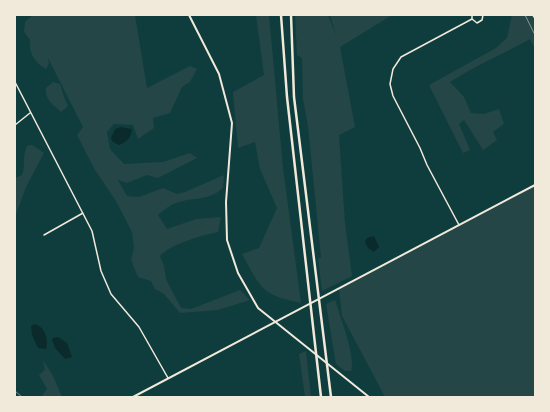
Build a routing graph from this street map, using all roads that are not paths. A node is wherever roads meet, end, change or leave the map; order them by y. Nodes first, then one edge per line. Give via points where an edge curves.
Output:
1 (189, 15) edge
2 (281, 15) edge
3 (291, 15) edge
4 (472, 15) edge
5 (482, 15) edge
6 (533, 15) edge
7 (535, 18) edge
8 (472, 20) junction
9 (15, 82) edge
10 (30, 112) junction
11 (15, 125) edge
12 (535, 185) edge
13 (83, 213) junction
14 (459, 225) junction
15 (44, 235) dead end
16 (273, 322) junction
17 (168, 378) junction
18 (15, 391) edge
19 (22, 397) edge
20 (133, 397) edge
21 (321, 397) edge
22 (331, 397) edge
23 (369, 397) edge

1 - 16 main road via 220,74 232,123 226,202 227,240 238,273 250,296
2 - 21 highway via 287,97
3 - 22 highway via 294,97
4 - 8 street
5 - 8 street via 479,22
6 - 7 main road
8 - 14 street via 401,57 393,69 390,84 393,96
9 - 10 street
10 - 11 street
10 - 13 street
12 - 14 main road
13 - 15 street
13 - 17 street via 92,231 101,271 111,294 139,327
14 - 16 main road via 333,293
16 - 17 main road
16 - 23 main road
17 - 20 main road
18 - 19 lane

